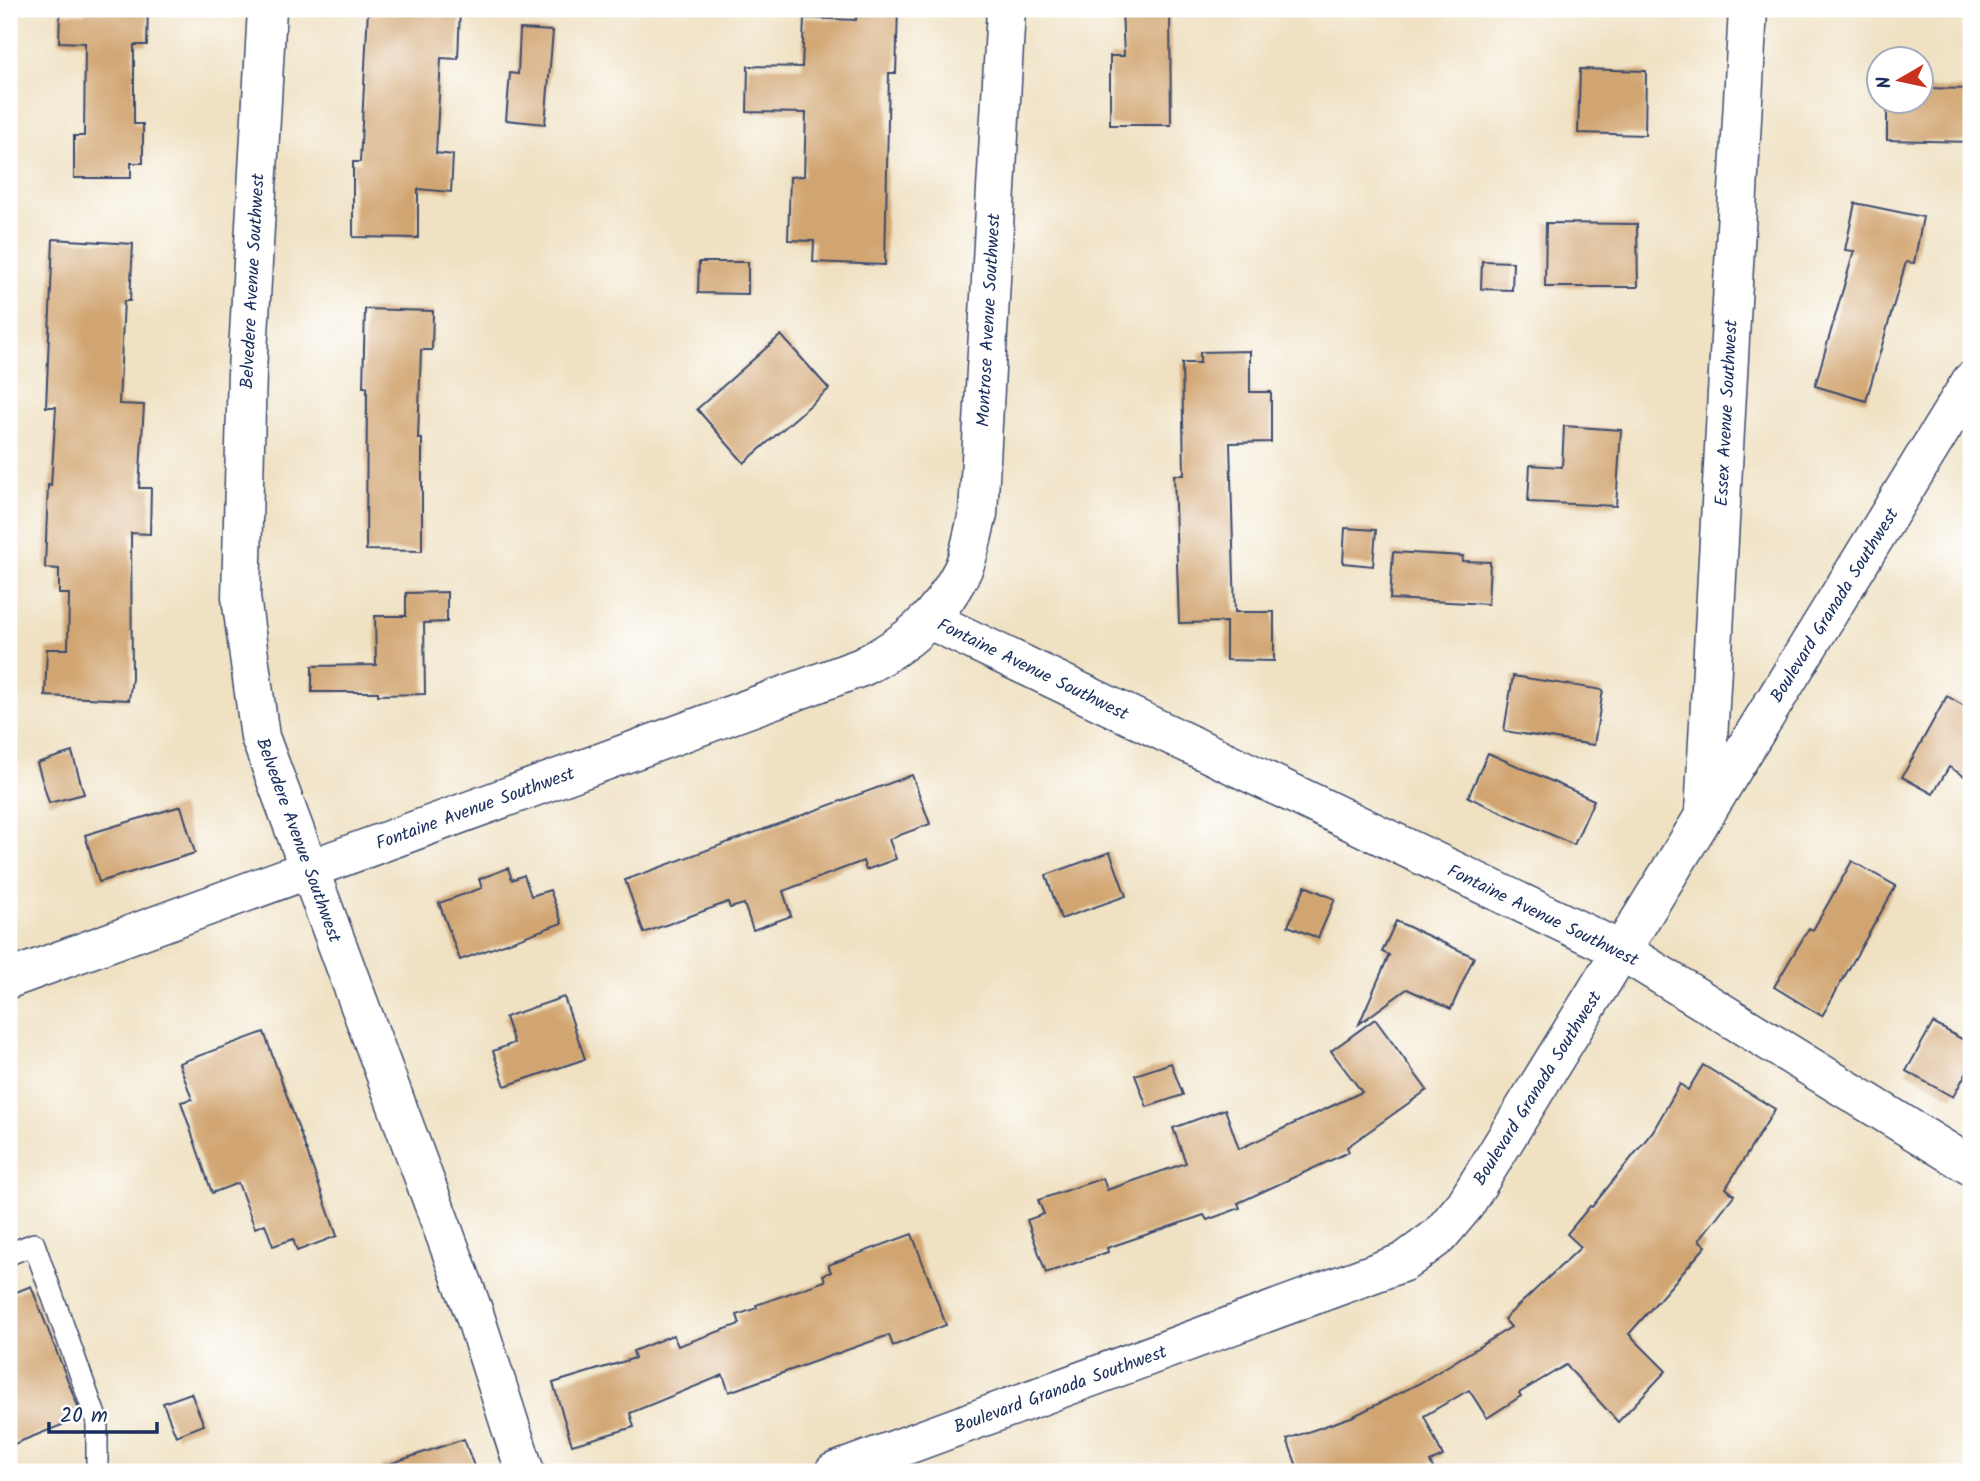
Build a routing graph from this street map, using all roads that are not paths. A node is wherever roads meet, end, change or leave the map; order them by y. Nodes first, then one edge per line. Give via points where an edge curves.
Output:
1 (267, 9) edge
2 (1006, 9) edge
3 (1748, 9) edge
4 (1971, 381) edge
5 (930, 620) junction
6 (1703, 818) junction
7 (308, 868) junction
8 (1622, 951) junction
9 (9, 979) edge
10 (1971, 1166) edge
11 (9, 1254) edge
12 (97, 1472) edge
13 (525, 1472) edge
14 (834, 1472) edge

1 - 7 street, Belvedere Avenue Southwest via 247,371 242,597 260,737
2 - 5 street, Montrose Avenue Southwest via 978,514 963,570
3 - 6 street, Essex Avenue Southwest
4 - 6 street, Boulevard Granada Southwest
5 - 7 street, Fontaine Avenue Southwest via 897,649 862,667
5 - 8 street, Fontaine Avenue Southwest
6 - 8 street, Boulevard Granada Southwest
7 - 9 street, Fontaine Avenue Southwest
7 - 13 street, Belvedere Avenue Southwest via 474,1313
8 - 10 street, Fontaine Avenue Southwest
8 - 14 street, Boulevard Granada Southwest via 1465,1205 1439,1236 1404,1262
11 - 12 lane via 34,1244 97,1421

